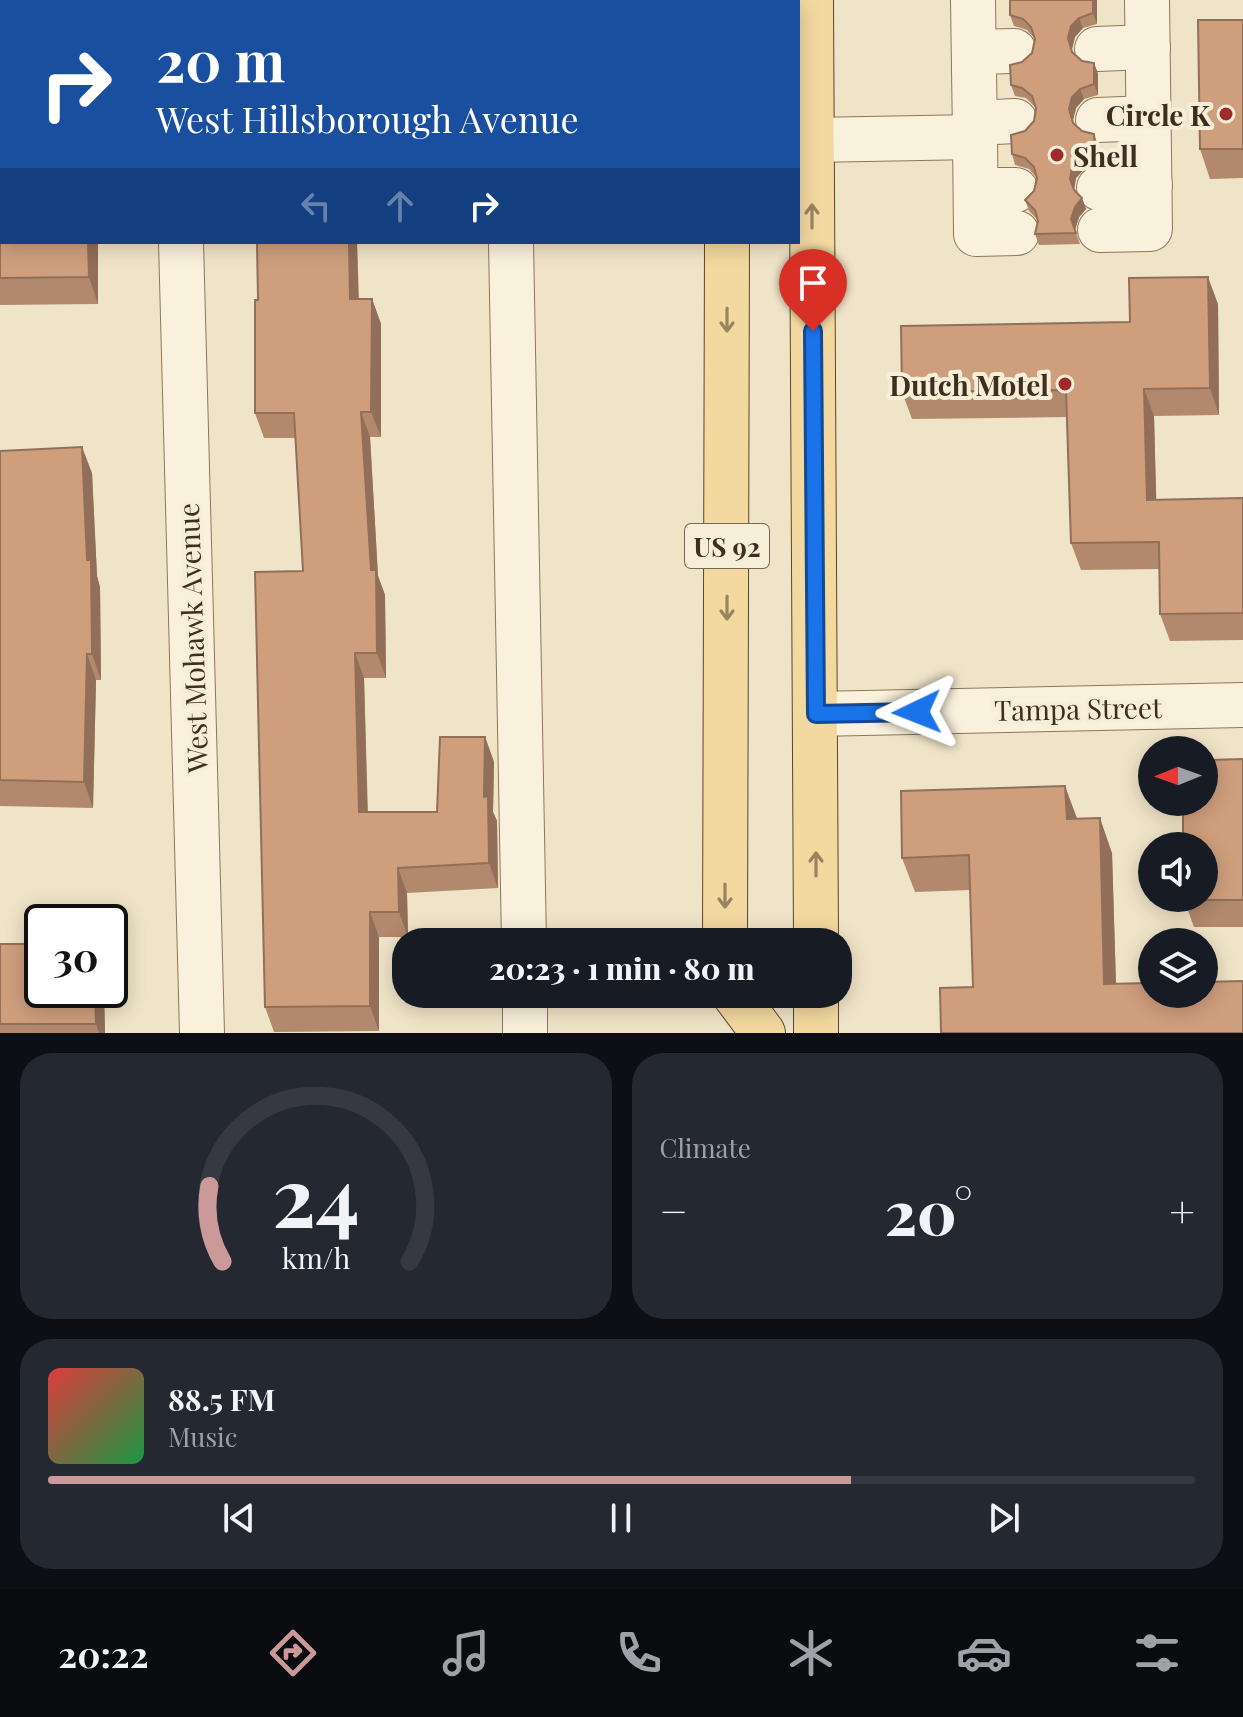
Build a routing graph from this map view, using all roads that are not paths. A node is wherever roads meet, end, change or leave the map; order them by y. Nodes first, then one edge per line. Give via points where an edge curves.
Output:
1 (811, 0) edge
2 (973, 0) edge
3 (1147, 0) edge
4 (1148, 47) junction
5 (1097, 49) dead end
6 (1149, 118) junction
7 (1098, 120) dead end
8 (988, 127) junction
9 (812, 140) junction
10 (1150, 185) junction
11 (1099, 188) dead end
12 (1100, 230) dead end
13 (1017, 233) dead end
14 (181, 244) edge
15 (511, 244) edge
16 (727, 244) edge
17 (1243, 705) edge
18 (816, 714) junction
19 (524, 928) edge
20 (725, 928) edge
21 (816, 928) edge
22 (525, 1008) edge
23 (725, 1008) edge
24 (744, 1008) edge
25 (816, 1008) edge
26 (202, 1033) edge
27 (525, 1033) edge
28 (725, 1033) edge
29 (763, 1033) edge
30 (816, 1033) edge

1 - 9 main road
2 - 8 street via 994,52
3 - 4 street
4 - 5 street
4 - 6 street
6 - 7 street
6 - 10 street
8 - 9 street
8 - 13 street via 996,190 976,234
18 -> 9 main road
10 - 11 street
10 - 12 street via 1150,229
14 - 26 street, West Mohawk Avenue
15 - 19 street
16 -> 20 main road, US 92
17 - 18 street, Tampa Street
21 -> 18 main road
22 - 27 street
23 - 28 main road
24 - 29 main road
25 - 30 main road

